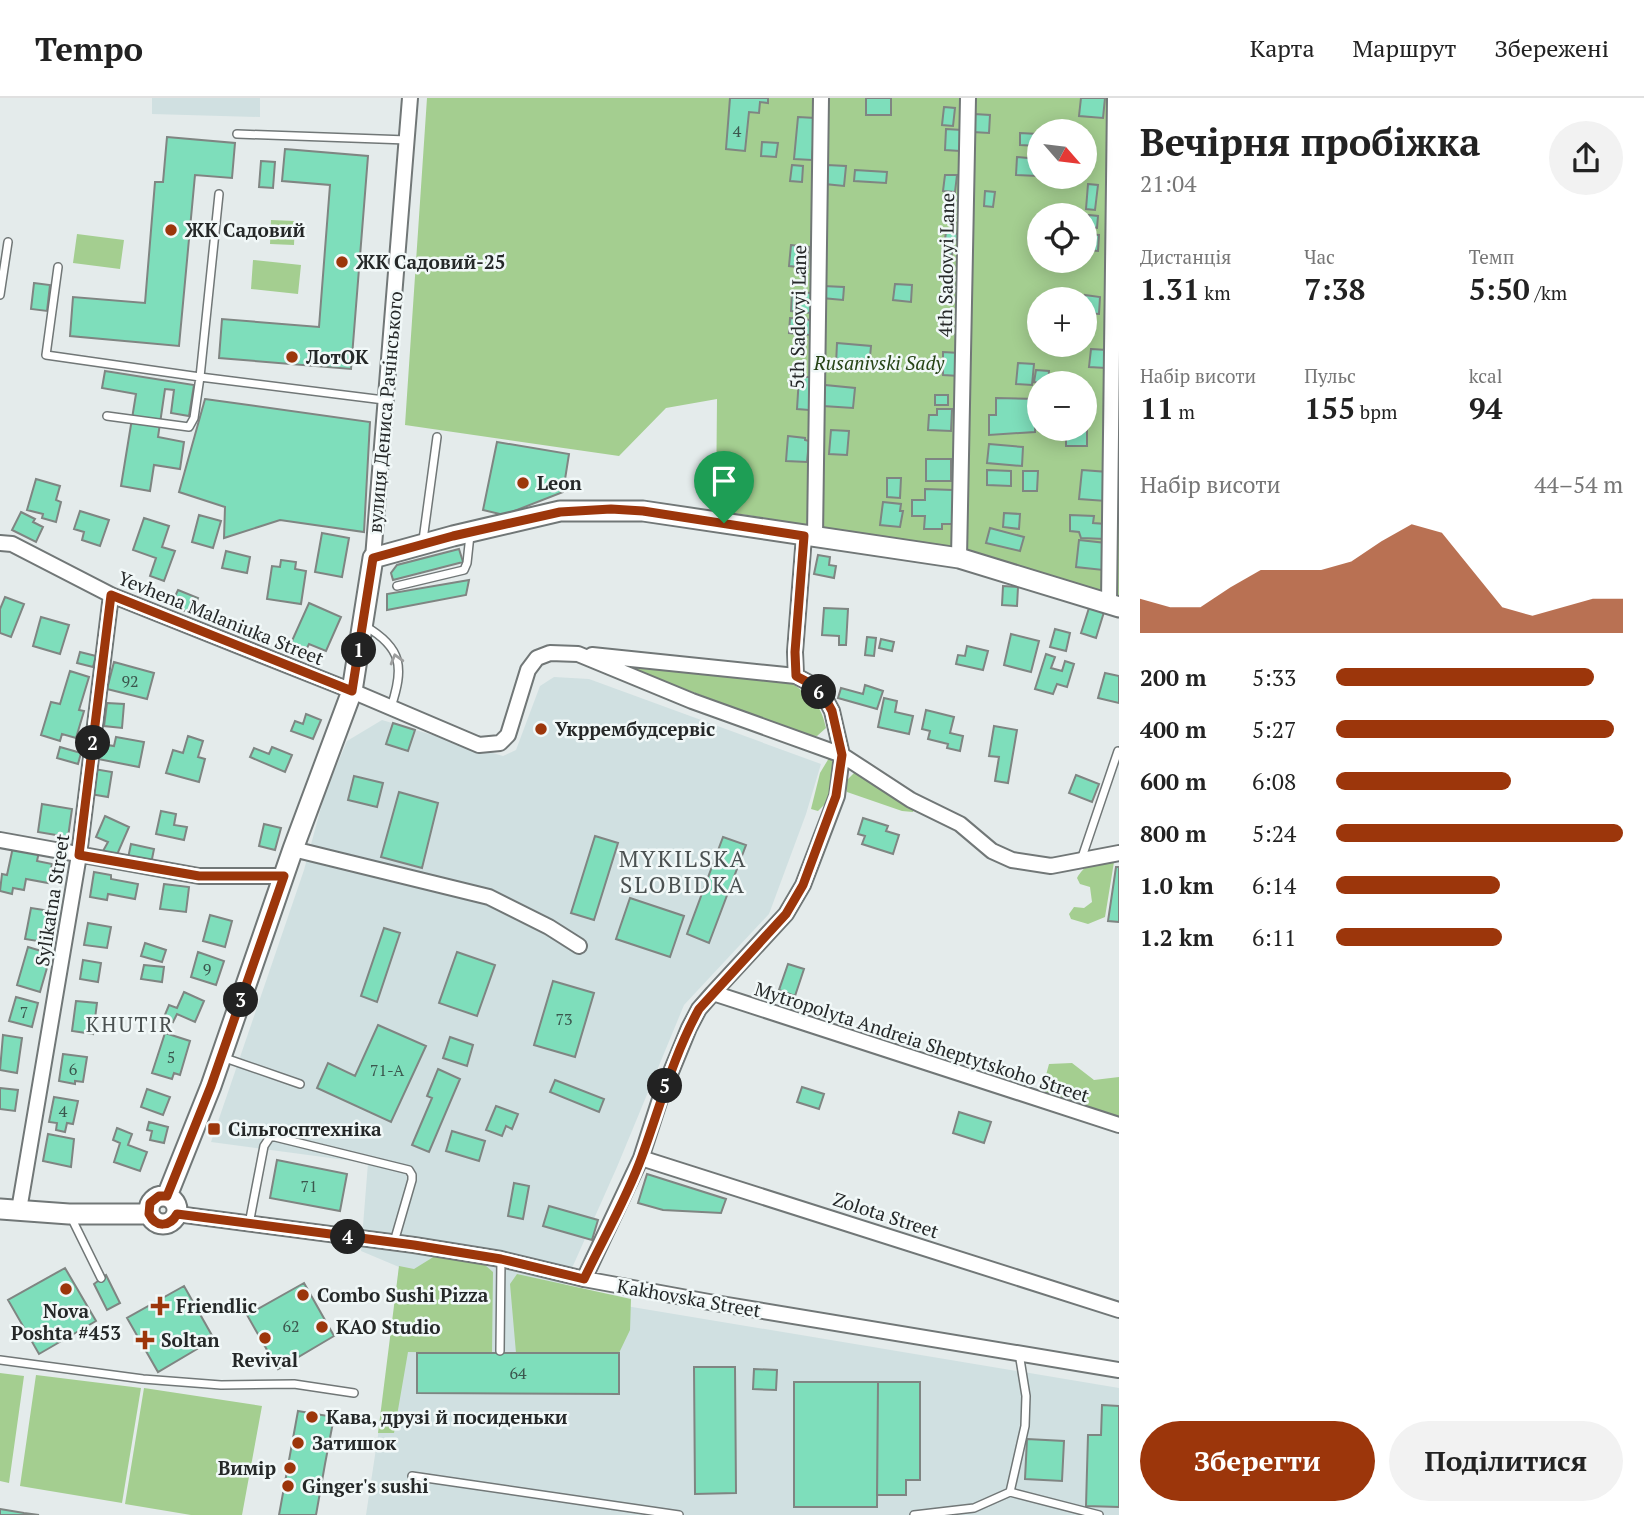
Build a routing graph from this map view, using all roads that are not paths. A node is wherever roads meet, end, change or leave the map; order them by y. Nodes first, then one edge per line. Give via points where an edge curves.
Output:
1 (410, 98) edge
2 (821, 98) edge
3 (968, 98) edge
4 (1115, 98) edge
5 (237, 134) dead end
6 (408, 140) junction
7 (219, 194) dead end
8 (8, 242) dead end
9 (58, 267) dead end
10 (1, 295) edge
11 (201, 377) junction
12 (384, 400) junction
13 (107, 416) dead end
14 (437, 437) dead end
15 (470, 532) junction
16 (809, 536) junction
17 (0, 543) edge
18 (422, 544) junction
19 (373, 558) junction
20 (959, 558) junction
21 (397, 586) dead end
22 (111, 595) junction
23 (1114, 605) edge
24 (363, 624) junction
25 (578, 654) junction
26 (796, 676) junction
27 (352, 691) junction
28 (391, 707) junction
29 (1118, 751) edge
30 (842, 755) junction
31 (0, 840) edge
32 (293, 849) junction
33 (1119, 853) edge
34 (79, 855) junction
35 (1081, 861) junction
36 (284, 876) junction
37 (579, 946) dead end
38 (713, 993) junction
39 (222, 1057) junction
40 (300, 1084) dead end
41 (1119, 1125) edge
42 (642, 1158) junction
43 (167, 1196) junction
44 (10, 1210) edge
45 (69, 1213) junction
46 (149, 1214) junction
47 (177, 1214) junction
48 (249, 1224) junction
49 (394, 1242) junction
50 (501, 1259) junction
51 (101, 1278) dead end
52 (584, 1279) junction
53 (1119, 1310) edge
54 (500, 1350) dead end
55 (1019, 1353) junction
56 (0, 1360) edge
57 (1119, 1370) edge
58 (354, 1393) dead end
59 (412, 1476) dead end
60 (1010, 1492) junction
61 (679, 1515) edge
62 (914, 1515) edge
63 (1098, 1515) edge

1 - 6 street, вулиця Дениса Рачінського
2 - 16 street, 5th Sadovyi Lane
3 - 20 street, 4th Sadovyi Lane
4 - 23 street
5 - 6 lane
6 - 12 street, вулиця Дениса Рачінського
7 - 11 lane
8 - 10 lane
9 - 11 lane via 46,355
11 - 12 lane
11 - 13 lane via 189,427
12 - 19 street, вулиця Дениса Рачінського
14 - 18 lane
15 - 16 main road via 560,512 611,509
15 - 18 main road
15 - 21 lane via 464,570
16 - 20 main road
16 - 26 street
17 - 22 street, Yevhena Malaniuka Street via 12,544
18 - 19 main road
19 - 24 main road, вулиця Дениса Рачінського
20 - 23 main road
22 - 27 street, Yevhena Malaniuka Street
22 - 34 street, Sylikatna Street
24 - 27 main road, вулиця Дениса Рачінського
28 -> 24 lane via 399,661 380,634
25 - 26 street, Yevhena Malaniuka Street
25 - 28 street, Yevhena Malaniuka Street via 550,653 537,658 528,670 508,734 500,743 479,745
25 - 30 street, Yevhena Malaniuka Street
26 - 30 street via 825,698
27 - 28 street, Yevhena Malaniuka Street
27 - 32 main road, вулиця Дениса Рачінського
29 - 35 lane
30 - 35 street, Yevhena Malaniuka Street via 911,800 968,829 999,855 1051,866
30 - 38 street via 836,796 803,885 786,914
31 - 34 street
32 - 36 main road, вулиця Дениса Рачінського
32 - 37 street via 489,897
33 - 35 street, Yevhena Malaniuka Street
34 - 36 street via 199,876
34 - 44 street, Sylikatna Street
36 - 39 main road, вулиця Дениса Рачінського
38 - 41 street, Mytropolyta Andreia Sheptytskoho Street
38 - 42 street via 689,1028
39 - 40 lane
39 - 43 main road, вулиця Дениса Рачінського
42 - 52 street
42 - 53 street, Zolota Street
43 - 46 main road via 153,1200
43 - 47 main road via 176,1203
44 - 45 main road
45 - 46 main road
45 - 51 lane
46 - 47 main road via 163,1225
47 - 48 street, Kakhovska Street
48 - 49 street, Kakhovska Street
48 - 49 lane via 264,1146 275,1137 409,1170 412,1180
49 - 50 street, Kakhovska Street
50 - 52 street, Kakhovska Street
50 - 54 lane
52 - 55 street, Kakhovska Street
55 - 57 street, Kakhovska Street
55 - 60 lane via 1026,1396
56 - 58 lane via 143,1379 294,1384
59 - 61 lane
60 - 62 lane via 974,1508
60 - 63 lane

